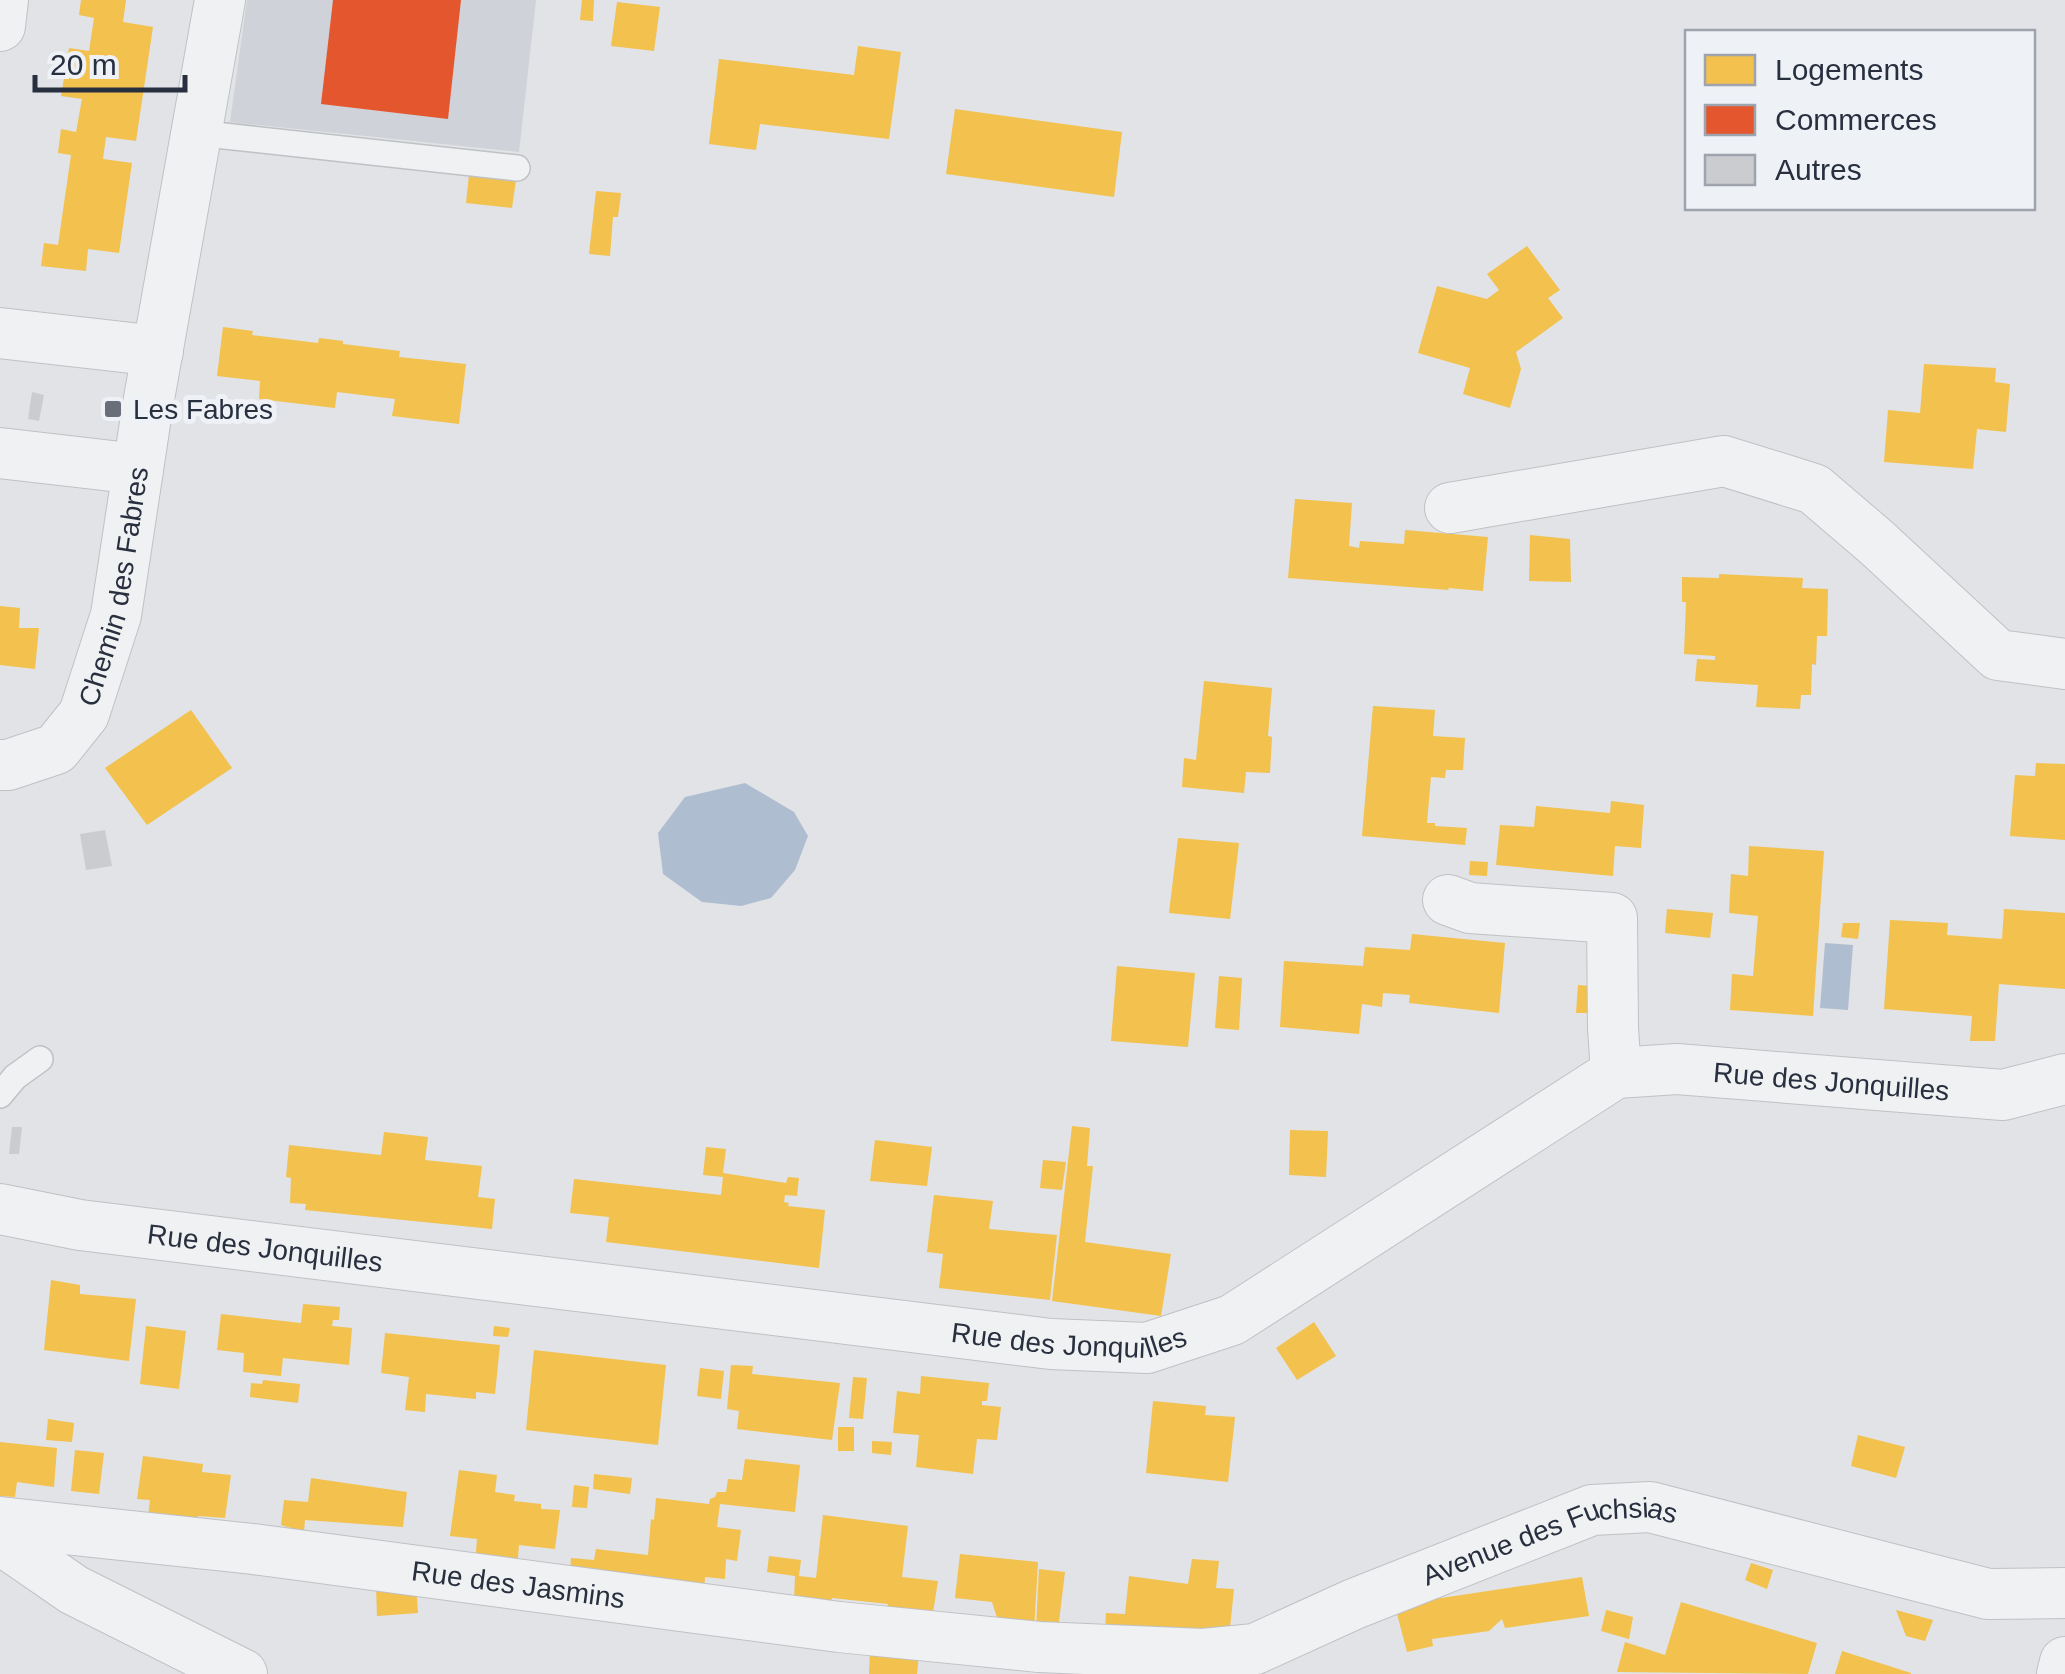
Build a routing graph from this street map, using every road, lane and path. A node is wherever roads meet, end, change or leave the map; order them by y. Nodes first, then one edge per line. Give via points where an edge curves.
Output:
1 (3, 0) edge
2 (220, 0) edge
3 (0, 26) edge
4 (197, 133) junction
5 (517, 168) dead end
6 (0, 333) edge
7 (158, 351) junction
8 (0, 453) edge
9 (138, 469) junction
10 (1450, 508) dead end
11 (2065, 664) edge
12 (0, 764) edge
13 (1448, 900) dead end
14 (40, 1060) dead end
15 (1616, 1073) junction
16 (2065, 1079) edge
17 (0, 1095) edge
18 (0, 1210) edge
19 (0, 1522) edge
20 (0, 1540) edge
21 (2065, 1593) edge
22 (1039, 1647) joint
23 (2065, 1662) edge
24 (242, 1674) edge
25 (2062, 1674) edge

1 - 3 street
2 - 4 street, Chemin des Fabres
4 - 5 lane
4 - 7 street, Chemin des Fabres
6 - 7 street
7 - 9 street, Chemin des Fabres
8 - 9 street
9 - 12 street, Chemin des Fabres via 116,615 84,714 56,750
10 - 11 street via 1724,461 1814,489 1998,656
13 - 15 street via 1470,908 1612,918
14 - 17 lane
15 - 16 street, Rue des Jonquilles via 1677,1068 2002,1094
15 - 18 street, Rue des Jonquilles via 1232,1320 1147,1348 1051,1344
19 - 22 street, Rue des Jasmins
20 - 24 street via 74,1590
21 - 22 street, Avenue des Fuchsias via 1988,1594 1650,1507 1592,1510 1255,1649 1203,1654
23 - 25 street

